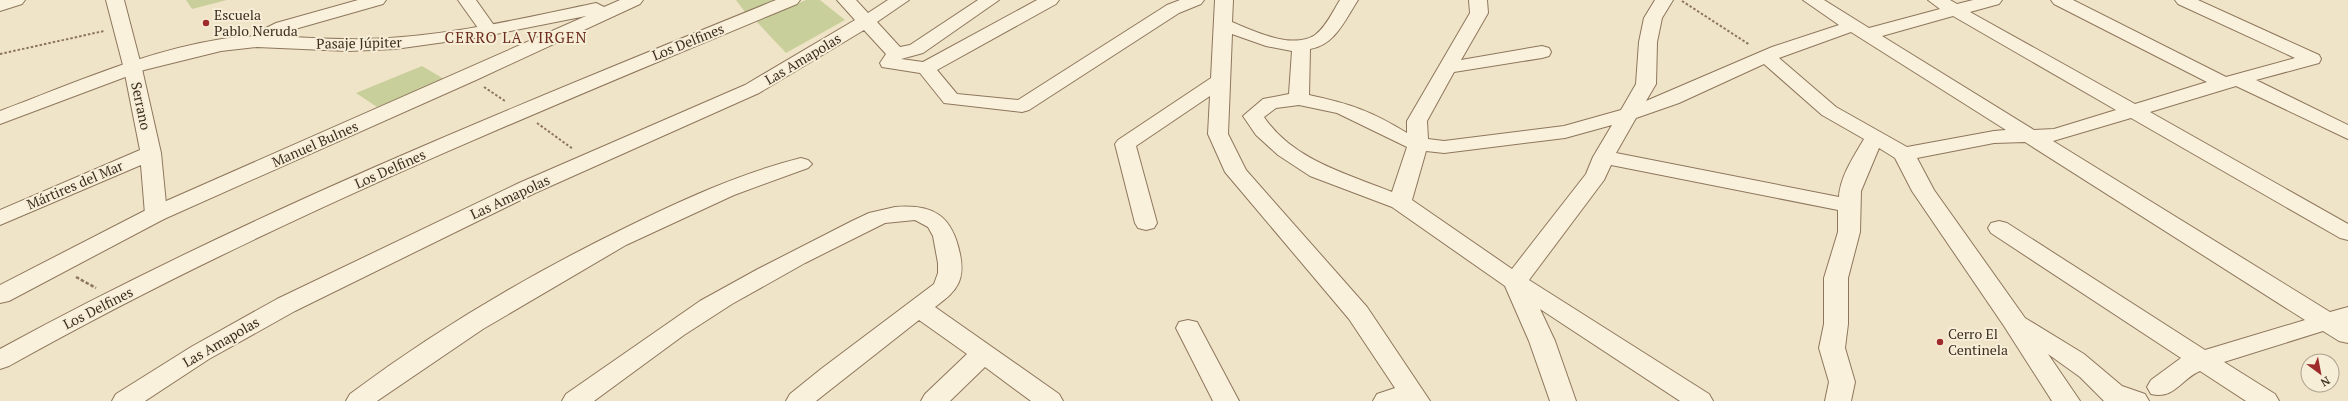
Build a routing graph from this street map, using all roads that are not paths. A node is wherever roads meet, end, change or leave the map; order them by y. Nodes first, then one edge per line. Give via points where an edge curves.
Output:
1 (16, 0) edge
2 (115, 0) edge
3 (377, 0) edge
4 (467, 0) edge
5 (630, 0) edge
6 (634, 0) edge
7 (791, 0) edge
8 (846, 0) edge
9 (900, 0) edge
10 (990, 0) edge
11 (1050, 0) edge
12 (1195, 0) edge
13 (1224, 0) edge
14 (1349, 0) edge
15 (1478, 0) edge
16 (1664, 0) edge
17 (1812, 0) edge
18 (1937, 0) edge
19 (1993, 0) edge
20 (2060, 0) edge
21 (2184, 0) edge
22 (0, 6) edge
23 (1956, 10) junction
24 (542, 20) junction
25 (866, 21) junction
26 (1222, 24) junction
27 (1861, 30) junction
28 (489, 31) junction
29 (558, 35) junction
30 (264, 42) junction
31 (1301, 47) junction
32 (1542, 52) dead end
33 (896, 53) junction
34 (1766, 57) junction
35 (926, 68) junction
36 (1447, 68) junction
37 (133, 69) junction
38 (1221, 80) junction
39 (2231, 81) junction
40 (1299, 99) junction
41 (2135, 110) junction
42 (1630, 113) junction
43 (0, 118) edge
44 (2348, 133) edge
45 (2028, 137) junction
46 (1875, 138) junction
47 (1418, 144) junction
48 (151, 153) junction
49 (1904, 154) junction
50 (1604, 158) junction
51 (801, 164) dead end
52 (1400, 202) junction
53 (1851, 206) junction
54 (156, 214) junction
55 (0, 218) edge
56 (1146, 223) dead end
57 (1999, 228) dead end
58 (2348, 233) edge
59 (1515, 282) junction
60 (0, 295) edge
61 (919, 308) junction
62 (2337, 318) edge
63 (2014, 321) junction
64 (1188, 328) dead end
65 (2348, 335) edge
66 (984, 354) junction
67 (0, 360) edge
68 (2200, 360) junction
69 (2160, 387) dead end
70 (1414, 397) edge
71 (2122, 398) edge
72 (124, 401) edge
73 (359, 401) edge
74 (575, 401) edge
75 (799, 401) edge
76 (934, 401) edge
77 (1050, 401) edge
78 (1226, 401) edge
79 (1386, 401) edge
80 (1563, 401) edge
81 (1700, 401) edge
82 (1838, 401) edge
83 (2067, 401) edge
84 (2266, 401) edge

1 - 22 street
2 - 37 street, Serrano
3 - 30 street via 282,27 270,33
4 - 28 street
5 - 24 street, Pasaje Júpiter
6 - 29 street, Manuel Bulnes
7 - 67 street, Los Delfines via 483,127 203,254
8 - 25 street
9 - 25 street, Las Amapolas
10 - 33 street via 916,49
11 - 35 street
12 - 35 street via 1173,10 1022,106 951,99
13 - 26 street
14 - 31 street via 1322,39
15 - 36 street via 1479,13
16 - 42 street via 1653,18 1650,30 1646,84
17 - 27 street
18 - 23 street
19 - 23 street
20 - 39 street
21 - 39 street via 2312,59
23 - 27 street
23 - 41 street
24 - 28 street, Pasaje Júpiter
24 - 29 street via 556,26
25 - 33 street
25 - 72 street, Las Amapolas via 752,89 527,188 286,305 200,353
26 - 31 street via 1253,37
26 - 38 street
27 - 34 street via 1779,51
27 - 45 street
28 - 30 street, Pasaje Júpiter via 388,44 340,46
29 - 54 street, Manuel Bulnes
30 - 37 street, Pasaje Júpiter via 243,42 208,48
31 - 40 street
32 - 36 street
33 - 35 street via 889,63
34 - 42 street via 1672,99
34 - 46 street via 1829,111
36 - 47 street via 1417,120
37 - 43 street, Pasaje Júpiter
37 - 48 street, Serrano
38 - 56 street via 1125,144
38 - 70 street via 1218,134 1236,172 1358,313
39 - 41 street
39 - 44 street
40 - 47 street via 1343,108
40 - 52 street via 1270,103 1253,116 1262,131 1285,151 1318,171
41 - 45 street via 2056,135
41 - 58 street
42 - 47 street via 1565,132 1444,147
42 - 50 street
45 - 49 street via 1994,137
45 - 62 street
46 - 49 street
46 - 53 street via 1863,158 1850,191
47 - 52 street
48 - 54 street, Serrano
48 - 55 street, Mártires del Mar
49 - 63 street via 1922,191
50 - 53 street
50 - 59 street via 1596,176 1543,242
51 - 73 street via 711,196 598,250 493,310
52 - 59 street
53 - 82 street via 1849,232 1836,278 1836,324 1832,348 1842,382
54 - 60 street, Manuel Bulnes
57 - 68 street
59 - 80 street via 1542,341
59 - 81 street
61 - 66 street
61 - 74 street via 943,289 951,276 943,230 939,224 925,216 906,213 886,216 810,251 709,307
61 - 75 street
62 - 65 street
62 - 68 street
63 - 71 street via 2095,376
63 - 83 street via 2052,382
64 - 78 street
66 - 76 street
66 - 77 street
68 - 69 street via 2185,367
68 - 84 street
70 - 79 street

